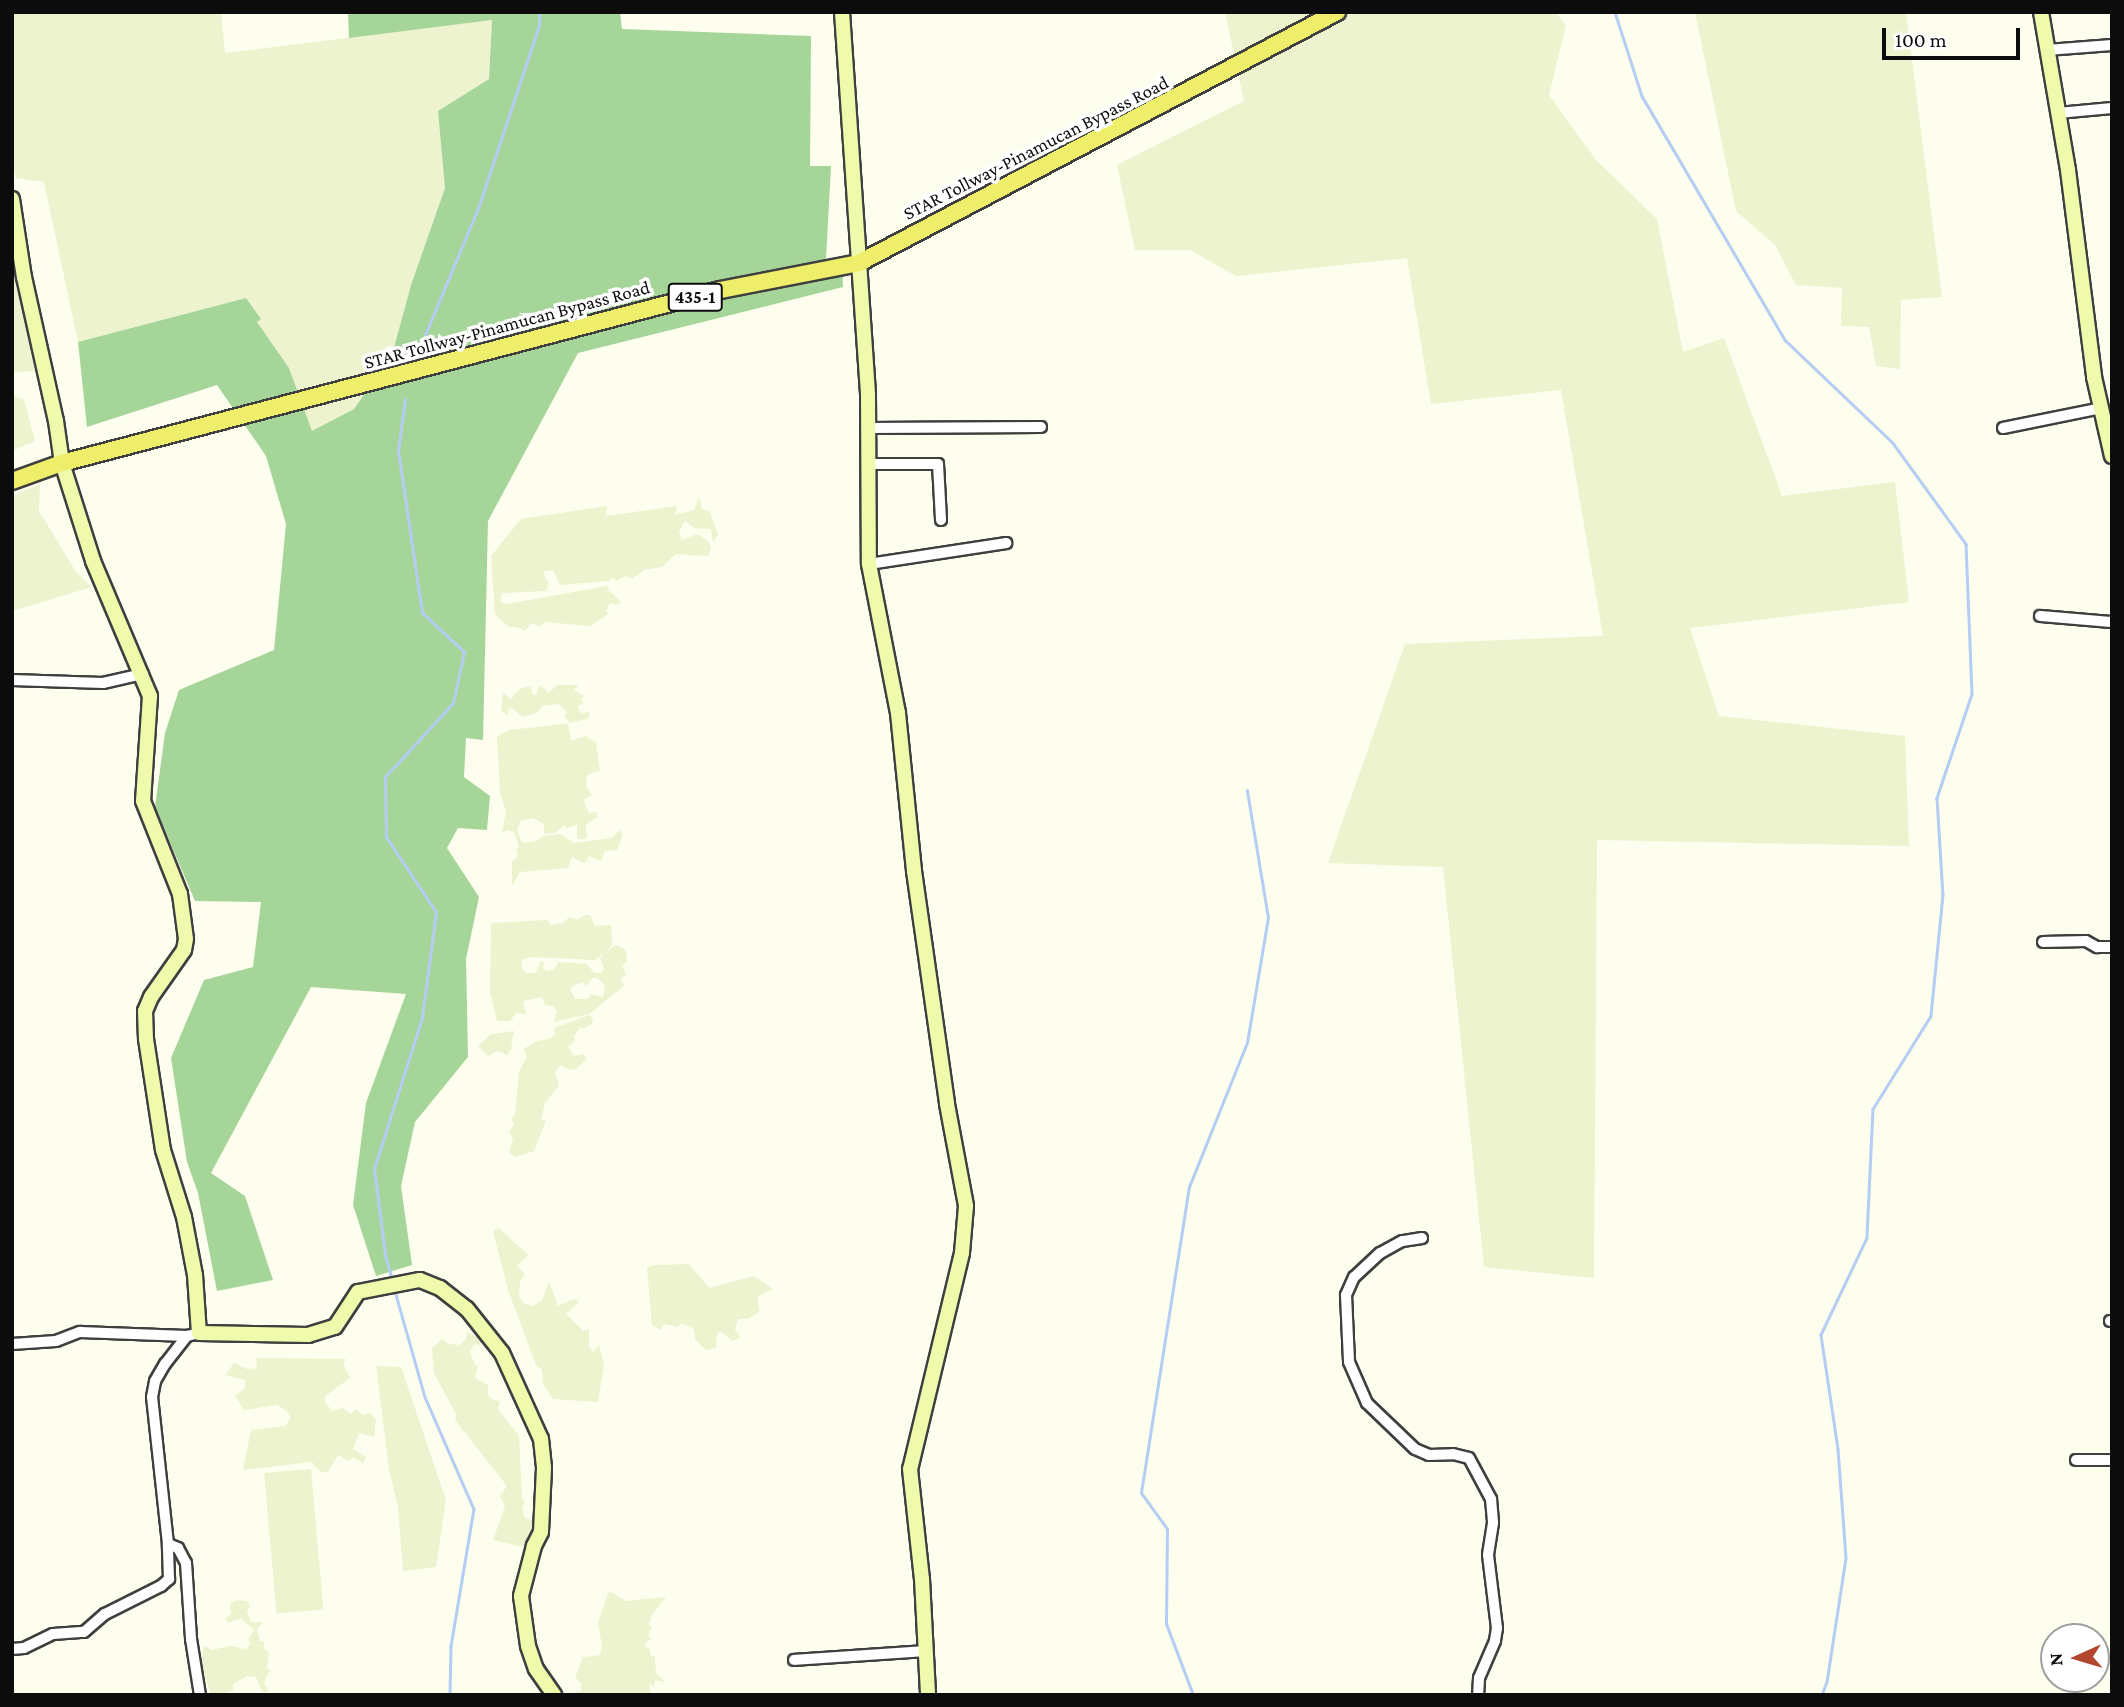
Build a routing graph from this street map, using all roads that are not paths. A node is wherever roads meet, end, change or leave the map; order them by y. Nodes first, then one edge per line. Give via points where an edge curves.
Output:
1 (842, 12) edge
2 (1337, 12) edge
3 (2041, 12) edge
4 (2112, 45) edge
5 (2047, 50) junction
6 (2112, 108) edge
7 (2058, 113) junction
8 (12, 199) edge
9 (859, 263) junction
10 (2101, 408) junction
11 (1041, 427) dead end
12 (869, 428) junction
13 (2003, 428) dead end
14 (2111, 449) edge
15 (62, 463) junction
16 (870, 464) junction
17 (12, 481) edge
18 (942, 520) dead end
19 (1006, 543) dead end
20 (869, 564) junction
21 (2039, 616) dead end
22 (2112, 622) edge
23 (143, 674) junction
24 (12, 680) edge
25 (2043, 942) dead end
26 (2112, 947) edge
27 (1422, 1238) dead end
28 (193, 1334) junction
29 (12, 1345) edge
30 (2076, 1460) dead end
31 (2112, 1460) edge
32 (168, 1544) junction
33 (12, 1649) edge
34 (925, 1651) junction
35 (794, 1660) dead end
36 (200, 1695) edge
37 (554, 1695) edge
38 (928, 1695) edge
39 (1478, 1695) edge

1 - 9 street
2 - 9 main road, STAR Tollway-Pinamucan Bypass Road / 435-1
3 - 5 street
4 - 5 street
5 - 7 street
6 - 7 street
7 - 10 street
8 - 15 street
9 - 12 street
9 - 15 main road, STAR Tollway-Pinamucan Bypass Road / 435-1 via 720,290
10 - 13 street
10 - 14 street
11 - 12 street
12 - 16 street
15 - 17 main road, STAR Tollway-Pinamucan Bypass Road / 435-1
15 - 23 street via 93,561
16 - 18 street via 938,464
16 - 20 street
19 - 20 street
20 - 34 street via 898,713 914,871 966,1206 962,1253 910,1469
21 - 22 street
23 - 24 street via 103,683
23 - 28 street via 151,709 143,801 180,894 186,939 184,950 145,1011 146,1039 163,1150 184,1217 195,1275
25 - 26 street via 2086,941 2096,947
27 - 39 street via 1380,1252 1354,1277 1346,1295 1349,1362 1367,1403 1415,1449 1429,1455 1469,1458 1491,1499 1488,1555 1497,1628 1479,1678
28 - 29 street via 80,1332 63,1339
28 - 32 street via 165,1364 152,1397
28 - 37 street via 308,1335 335,1327 358,1292 408,1281 420,1280 440,1288 467,1309 502,1353 541,1439 541,1532 521,1596 528,1646 536,1669
30 - 31 street
32 - 33 street via 169,1579 161,1586 105,1614 84,1632 53,1634
32 - 36 street via 178,1548 186,1563
34 - 35 street
34 - 38 street

